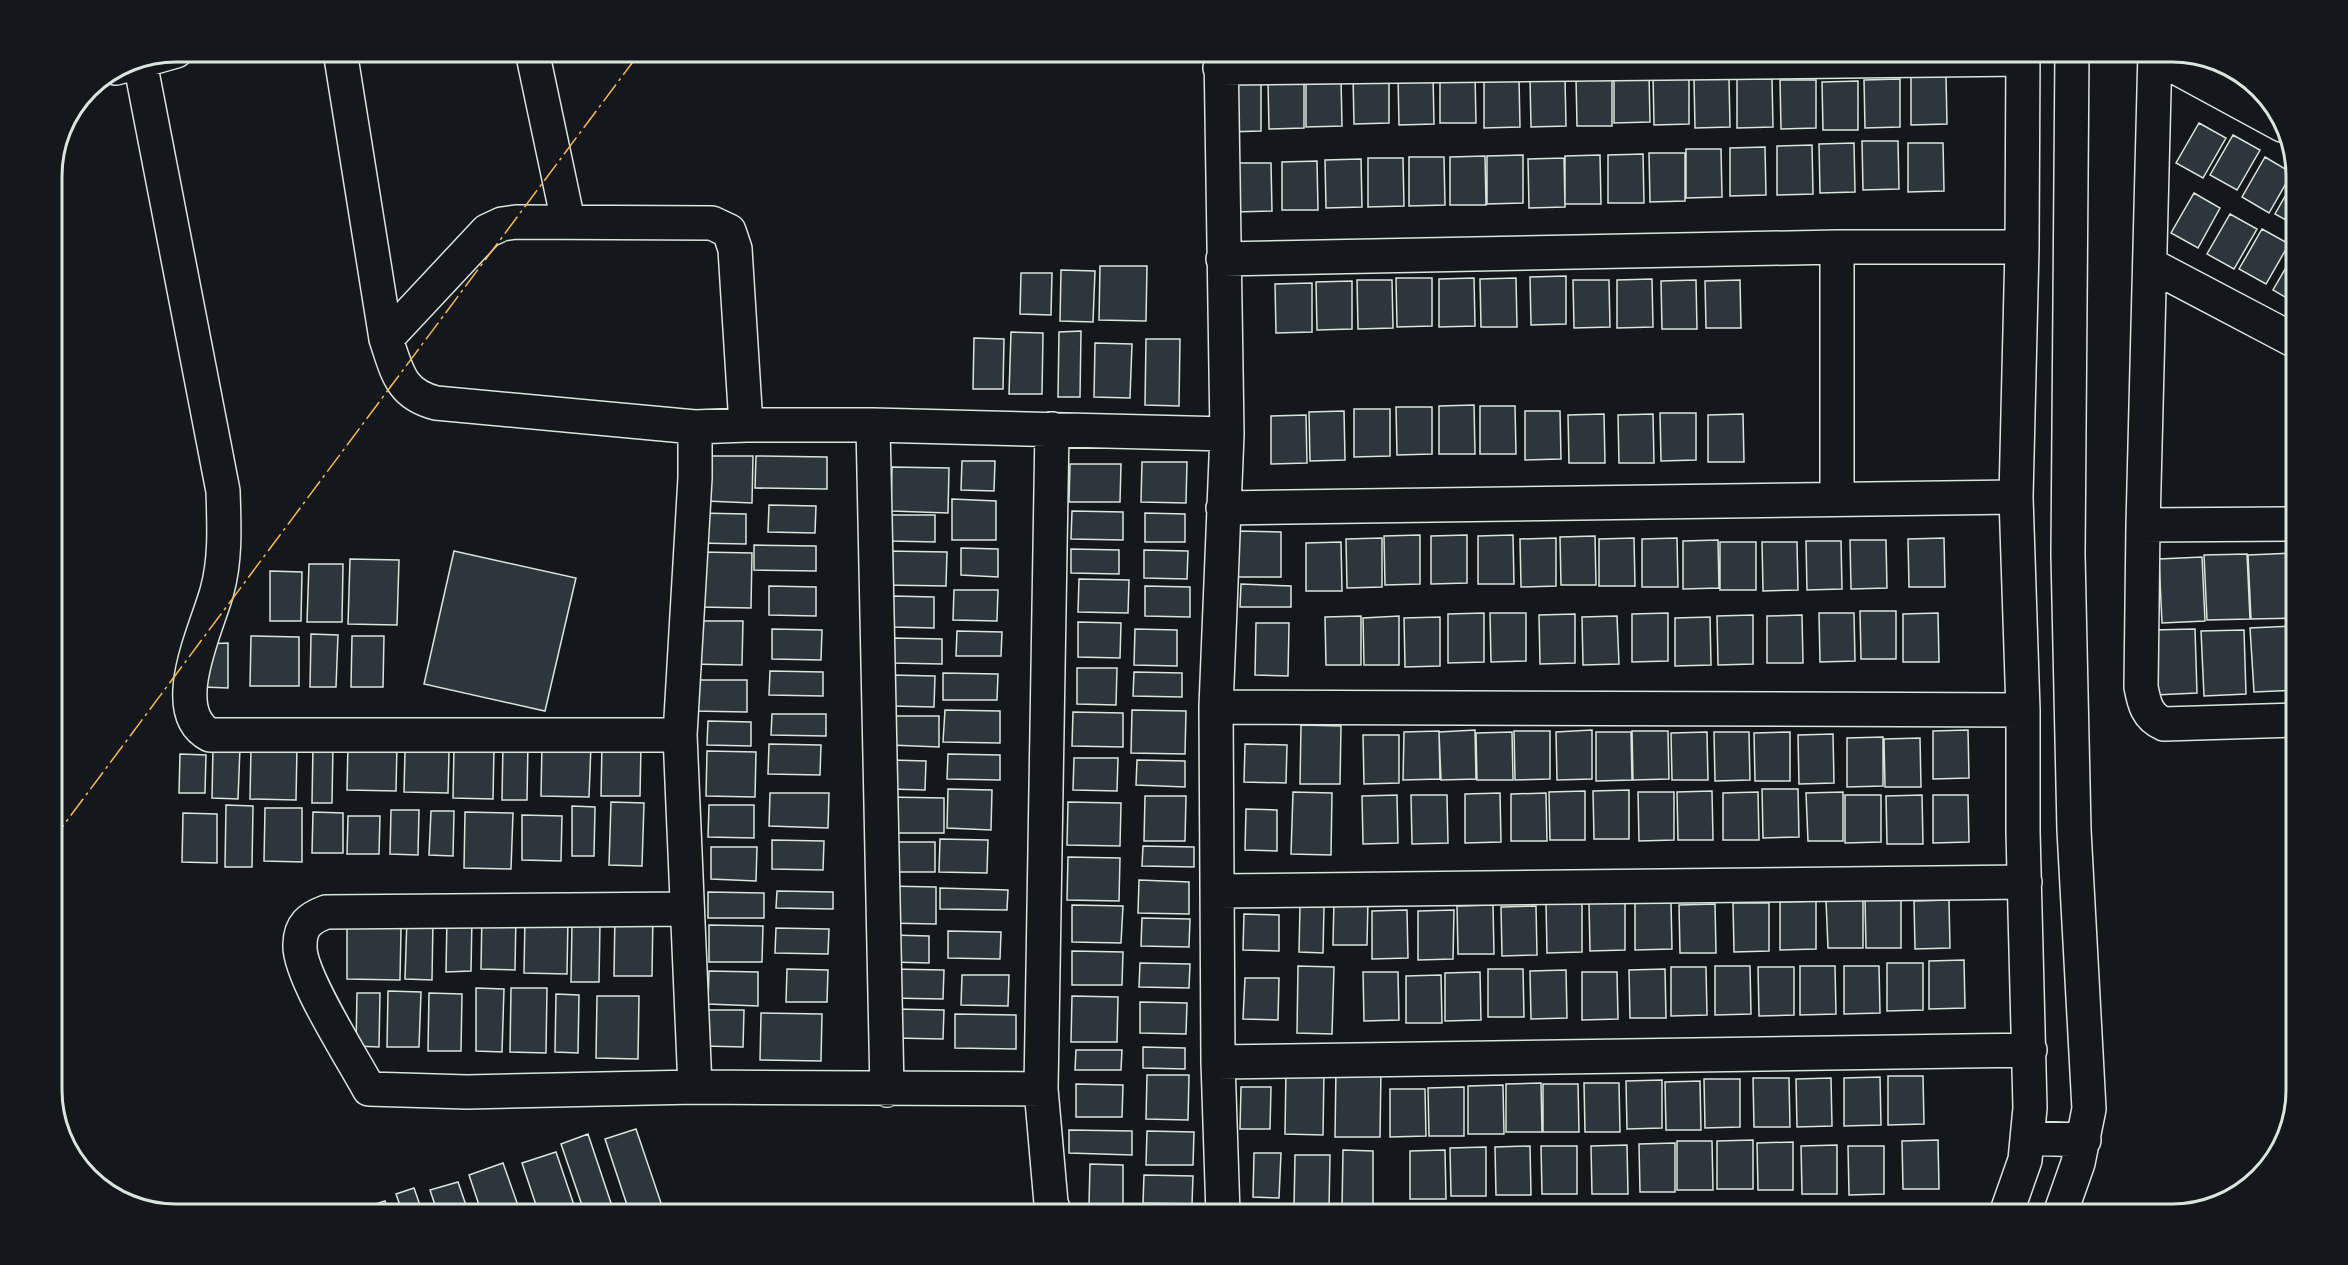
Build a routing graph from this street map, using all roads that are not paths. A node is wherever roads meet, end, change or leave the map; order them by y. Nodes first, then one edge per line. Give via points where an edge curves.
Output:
1 (342, 62) edge
2 (534, 62) edge
3 (1221, 62) edge
4 (2023, 62) edge
5 (2072, 62) edge
6 (2155, 62) edge
7 (2169, 62) edge
8 (129, 71) edge
9 (2271, 119) edge
10 (568, 221) junction
11 (1837, 247) junction
12 (2022, 247) junction
13 (1223, 259) junction
14 (2151, 265) junction
15 (2286, 336) edge
16 (386, 339) junction
17 (2019, 350) junction
18 (2070, 350) junction
19 (2018, 402) junction
20 (2069, 402) junction
21 (746, 425) junction
22 (873, 425) junction
23 (695, 427) junction
24 (1052, 429) junction
25 (1227, 434) junction
26 (2016, 497) junction
27 (1837, 498) junction
28 (1223, 508) junction
29 (2286, 524) edge
30 (2143, 525) junction
31 (1216, 707) junction
32 (2023, 710) junction
33 (2286, 720) edge
34 (680, 735) junction
35 (2025, 882) junction
36 (1217, 891) junction
37 (687, 909) junction
38 (2030, 1050) junction
39 (1218, 1062) junction
40 (696, 1087) junction
41 (887, 1089) junction
42 (1041, 1089) junction
43 (2028, 1138) junction
44 (2084, 1140) junction
45 (1051, 1204) edge
46 (1223, 1204) edge
47 (2010, 1204) edge
48 (2064, 1204) edge

1 - 16 street
2 - 10 street
3 - 13 street
4 - 12 street
5 - 18 street
6 - 14 street
7 - 9 street
8 - 34 street via 223,490 223,551 218,590 195,660 190,694 192,715 200,729 210,735
10 - 16 street via 502,224 487,231
10 - 21 street via 712,223 729,231 735,249
11 - 12 street
11 - 13 street
11 - 27 street
12 - 17 street
13 - 25 street
14 - 15 street
14 - 30 street
16 - 23 street via 403,385 421,399
17 - 18 street
17 - 19 street
18 - 20 street
19 - 20 street
19 - 26 street
20 - 44 street via 2074,830 2088,1109
21 - 22 street
21 - 23 street
22 - 24 street
22 - 41 street
23 - 34 street
24 - 25 street
24 - 42 street
25 - 28 street
26 - 27 street
26 - 32 street
27 - 28 street
28 - 31 street
29 - 30 street
30 - 33 street via 2141,687 2146,709 2164,724
31 - 32 street
31 - 36 street
32 - 35 street
34 - 37 street
35 - 36 street
35 - 38 street
36 - 39 street
37 - 40 street
37 - 40 street via 326,912 310,918 299,945 304,971 369,1089 467,1092
38 - 39 street
38 - 43 street
39 - 46 street
40 - 41 street
41 - 42 street
42 - 45 street
43 - 44 street
43 - 47 street via 2025,1160
44 - 48 street

